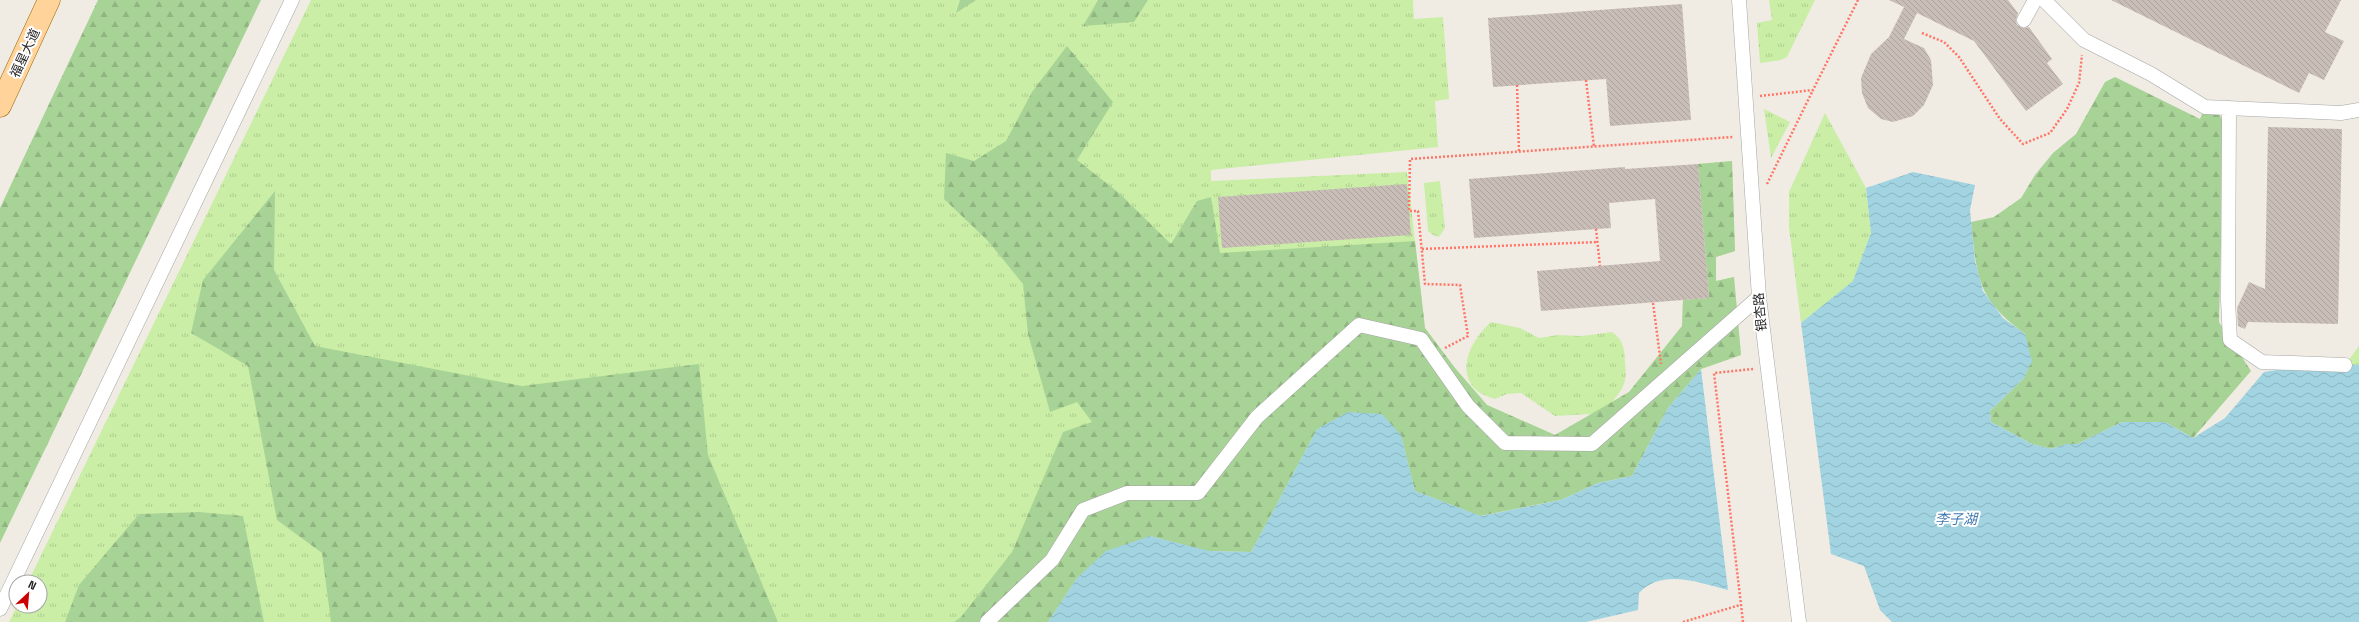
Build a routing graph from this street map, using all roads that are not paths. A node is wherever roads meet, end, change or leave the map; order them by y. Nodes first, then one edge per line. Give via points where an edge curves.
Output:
1 (49, 0) edge
2 (292, 0) edge
3 (1739, 0) edge
4 (2035, 0) edge
5 (2044, 0) edge
6 (2024, 20) dead end
7 (0, 106) edge
8 (2229, 108) junction
9 (2359, 110) edge
10 (1759, 297) junction
11 (2345, 365) dead end
12 (0, 609) edge
13 (986, 622) edge
14 (1799, 622) edge

1 - 7 main road, 福星大道
2 - 12 street
3 - 10 street, 银杏路
4 - 6 street
5 - 8 street via 2084,40 2151,74 2205,108
8 - 9 street via 2341,113
8 - 11 street via 2230,340 2262,362
10 - 13 street via 1592,444 1505,443 1468,406 1421,339 1359,325 1257,417 1198,492 1126,493 1083,510 1052,560
10 - 14 street, 银杏路

